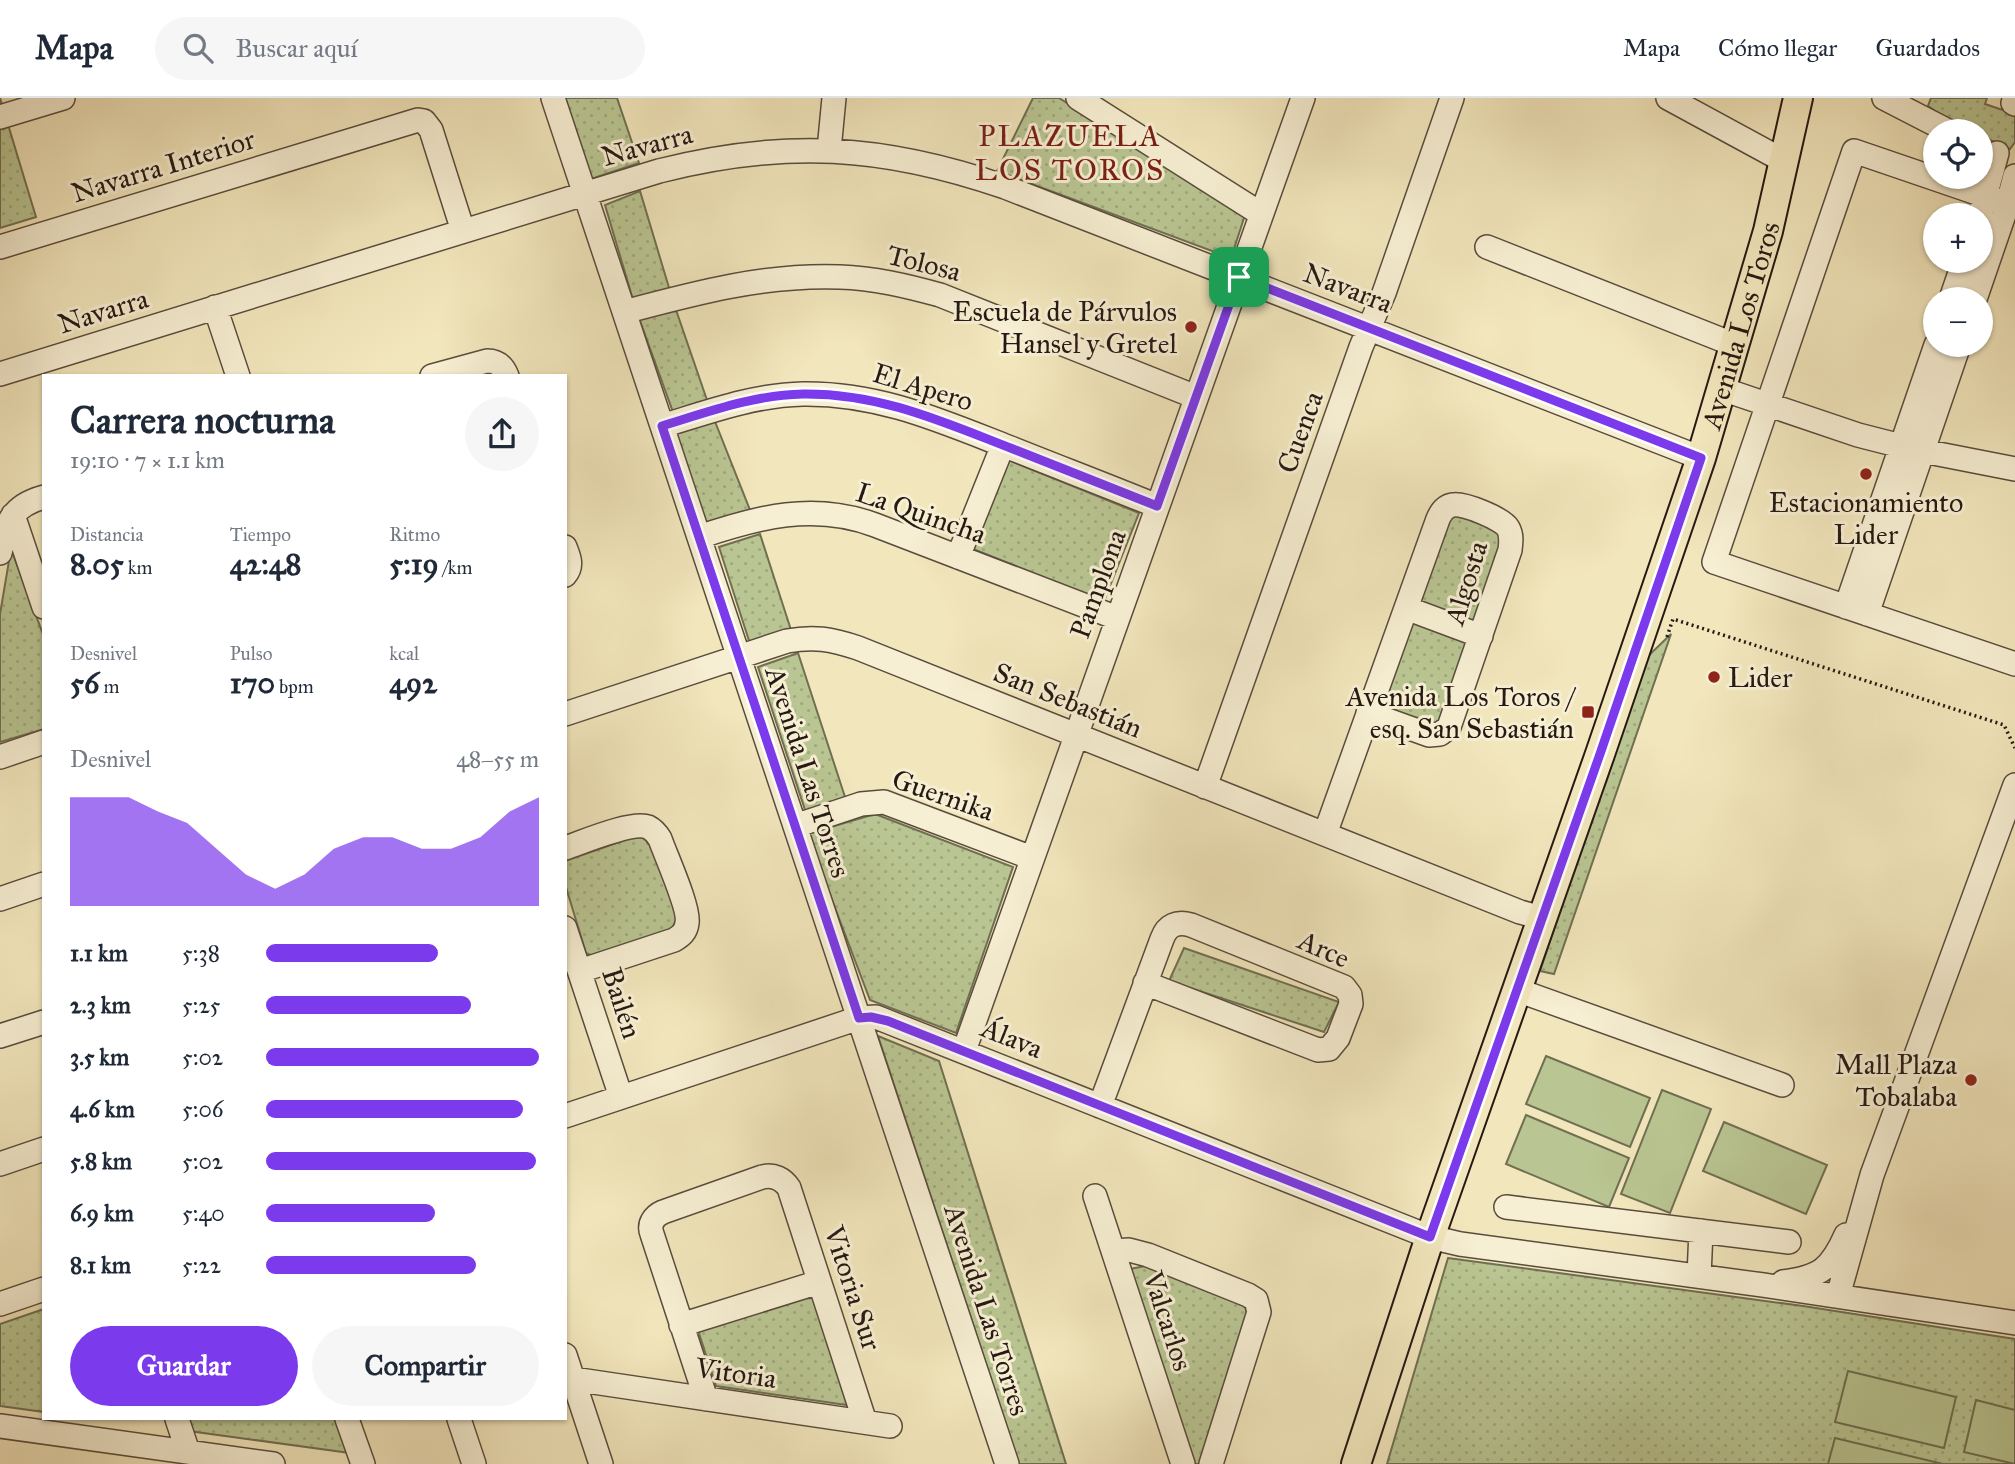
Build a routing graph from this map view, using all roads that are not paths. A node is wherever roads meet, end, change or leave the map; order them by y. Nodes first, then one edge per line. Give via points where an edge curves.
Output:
1 (63, 98) edge
2 (553, 98) edge
3 (834, 98) edge
4 (1078, 98) edge
5 (1303, 98) edge
6 (1452, 98) edge
7 (1668, 98) edge
8 (1798, 98) edge
9 (1884, 98) edge
10 (2015, 98) edge
11 (2015, 104) edge
12 (0, 117) edge
13 (1925, 119) edge
14 (829, 150) junction
15 (1998, 153) edge
16 (1784, 160) junction
17 (2015, 176) edge
18 (585, 193) junction
19 (1997, 205) edge
20 (1261, 214) junction
21 (463, 231) junction
22 (0, 247) edge
23 (1487, 247) dead end
24 (1239, 277) junction
25 (1978, 287) edge
26 (215, 307) junction
27 (624, 312) junction
28 (1369, 328) junction
29 (1735, 345) junction
30 (1933, 357) edge
31 (1954, 357) edge
32 (502, 369) edge
33 (0, 374) edge
34 (237, 374) edge
35 (439, 374) edge
36 (1722, 389) junction
37 (1196, 397) junction
38 (1768, 404) junction
39 (662, 426) junction
40 (1003, 445) junction
41 (1912, 449) junction
42 (1701, 458) junction
43 (2015, 469) edge
44 (42, 498) edge
45 (1157, 506) junction
46 (13, 515) junction
47 (699, 537) junction
48 (0, 553) edge
49 (567, 553) edge
50 (957, 556) junction
51 (567, 571) edge
52 (42, 601) edge
53 (1406, 608) junction
54 (1857, 611) junction
55 (1117, 618) junction
56 (1481, 636) junction
57 (739, 657) junction
58 (2015, 664) edge
59 (567, 713) edge
60 (1368, 713) junction
61 (1076, 736) junction
62 (42, 743) edge
63 (0, 757) edge
64 (2015, 785) edge
65 (1205, 787) junction
66 (795, 826) junction
67 (1325, 834) junction
68 (567, 847) edge
69 (1032, 858) junction
70 (42, 885) edge
71 (0, 899) edge
72 (1542, 918) junction
73 (567, 934) edge
74 (580, 971) junction
75 (1146, 983) junction
76 (1517, 990) junction
77 (859, 1018) junction
78 (42, 1023) edge
79 (0, 1037) edge
80 (964, 1051) junction
81 (1782, 1085) dead end
82 (621, 1097) junction
83 (1100, 1105) junction
84 (567, 1115) edge
85 (42, 1150) edge
86 (0, 1164) edge
87 (1872, 1175) junction
88 (1095, 1196) dead end
89 (1506, 1208) dead end
90 (1701, 1231) junction
91 (1430, 1237) junction
92 (1788, 1242) dead end
93 (1114, 1251) junction
94 (1699, 1276) junction
95 (819, 1282) junction
96 (1763, 1285) junction
97 (42, 1290) edge
98 (1838, 1296) junction
99 (0, 1304) edge
100 (2015, 1323) edge
101 (681, 1325) junction
102 (567, 1361) edge
103 (573, 1379) junction
104 (706, 1399) junction
105 (177, 1420) edge
106 (347, 1420) edge
107 (459, 1420) edge
108 (865, 1422) junction
109 (0, 1426) edge
110 (890, 1426) dead end
111 (188, 1452) junction
112 (273, 1464) edge
113 (363, 1464) edge
114 (474, 1464) edge
115 (601, 1464) edge
116 (1007, 1464) edge
117 (1183, 1464) edge
118 (1211, 1464) edge
119 (1356, 1464) edge

1 - 12 street
2 - 18 street, Avenida Las Torres
3 - 14 street
4 - 20 street
5 - 20 street, Pamplona
6 - 28 street, Cuenca
7 - 16 street
8 - 16 main road, Avenida Los Toros
9 - 13 street
10 - 11 street
14 - 18 street, Navarra via 703,160
14 - 24 street, Navarra via 902,158 973,176
15 - 19 street
16 - 29 main road, Avenida Los Toros
17 - 19 street
18 - 21 street, Navarra
18 - 27 street, Avenida Las Torres
19 - 25 street
19 - 38 street via 1854,151
20 - 24 street, Pamplona
21 - 22 street, Navarra Interior via 431,130 424,121 412,120
21 - 26 street, Navarra
23 - 29 street
24 - 28 street, Navarra
24 - 37 street, Pamplona
26 - 33 street, Navarra
26 - 34 street
27 - 37 street, Tolosa via 713,289 777,279 874,280 940,295
27 - 39 street, Avenida Las Torres
28 - 42 street, Navarra
28 - 65 street, Cuenca
29 - 36 main road, Avenida Los Toros
30 - 41 street
31 - 41 street
32 - 35 street via 492,361
36 - 38 street
36 - 42 main road, Avenida Los Toros
37 - 45 street, Pamplona
38 - 41 street
38 - 54 street via 1714,562
39 - 40 street, El Apero via 761,399 827,394 905,408
39 - 47 street, Avenida Las Torres
40 - 45 street, El Apero
40 - 50 street
41 - 43 street
41 - 54 street
42 - 72 main road, Avenida Los Toros
44 - 46 street
45 - 55 street, Pamplona
46 - 48 street
46 - 52 street
47 - 50 street, La Quincha via 777,516 830,513 860,519
47 - 57 street, Avenida Las Torres
49 - 51 street
50 - 55 street, La Quincha
53 - 56 street
53 - 56 street, Algosta via 1444,509 1460,505 1486,514 1507,525 1511,543
53 - 60 street, Algosta
54 - 58 street
55 - 61 street, Pamplona
56 - 60 street, Algosta via 1445,731 1429,735
57 - 59 street, San Sebastián
57 - 61 street, San Sebastián via 787,641 830,639
57 - 66 street, Avenida Las Torres
60 - 67 street, Algosta
61 - 65 street, San Sebastián
61 - 69 street, Pamplona
62 - 63 street
64 - 87 street
65 - 67 street, San Sebastián
66 - 69 street, Guernika via 861,804 884,802
66 - 77 street, Avenida Las Torres
67 - 72 street, San Sebastián
68 - 74 street via 631,826 653,830 687,919 682,934 674,940
69 - 80 street, Pamplona
70 - 71 street
72 - 76 main road, Avenida Los Toros
73 - 74 street, Bailén
74 - 82 street, Bailén
75 - 75 street, Arce via 1318,1050 1329,1049 1336,1042 1351,1004 1344,987 1185,923 1172,925 1164,933
75 - 83 street, Arce
76 - 81 street
76 - 91 main road, Avenida Los Toros
77 - 80 street, Álava via 882,1018
77 - 82 street, Álava
77 - 116 street, Avenida Las Torres
78 - 79 street
80 - 83 street, Álava
82 - 84 street, Álava
83 - 91 street, Álava
85 - 86 street
87 - 96 street via 1828,1267 1807,1279
87 - 98 street
88 - 93 street, Valcarlos
89 - 90 street
90 - 92 street
90 - 94 street
91 - 94 street, Álava
91 - 119 main road, Avenida Los Toros
93 - 117 street, Valcarlos
93 - 118 street via 1149,1255 1248,1295 1258,1304
94 - 96 street, Álava
95 - 101 street
95 - 101 street, Vitoria Sur via 789,1188 777,1177 762,1177 663,1212 652,1221 650,1230
95 - 108 street, Vitoria Sur
96 - 98 street, Álava
97 - 99 street
98 - 100 street, Álava
101 - 104 street
102 - 103 street
103 - 104 street, Vitoria
103 - 115 street
104 - 108 street, Vitoria
105 - 111 street
106 - 113 street
107 - 114 street
108 - 110 street, Vitoria
109 - 111 street
111 - 112 street

